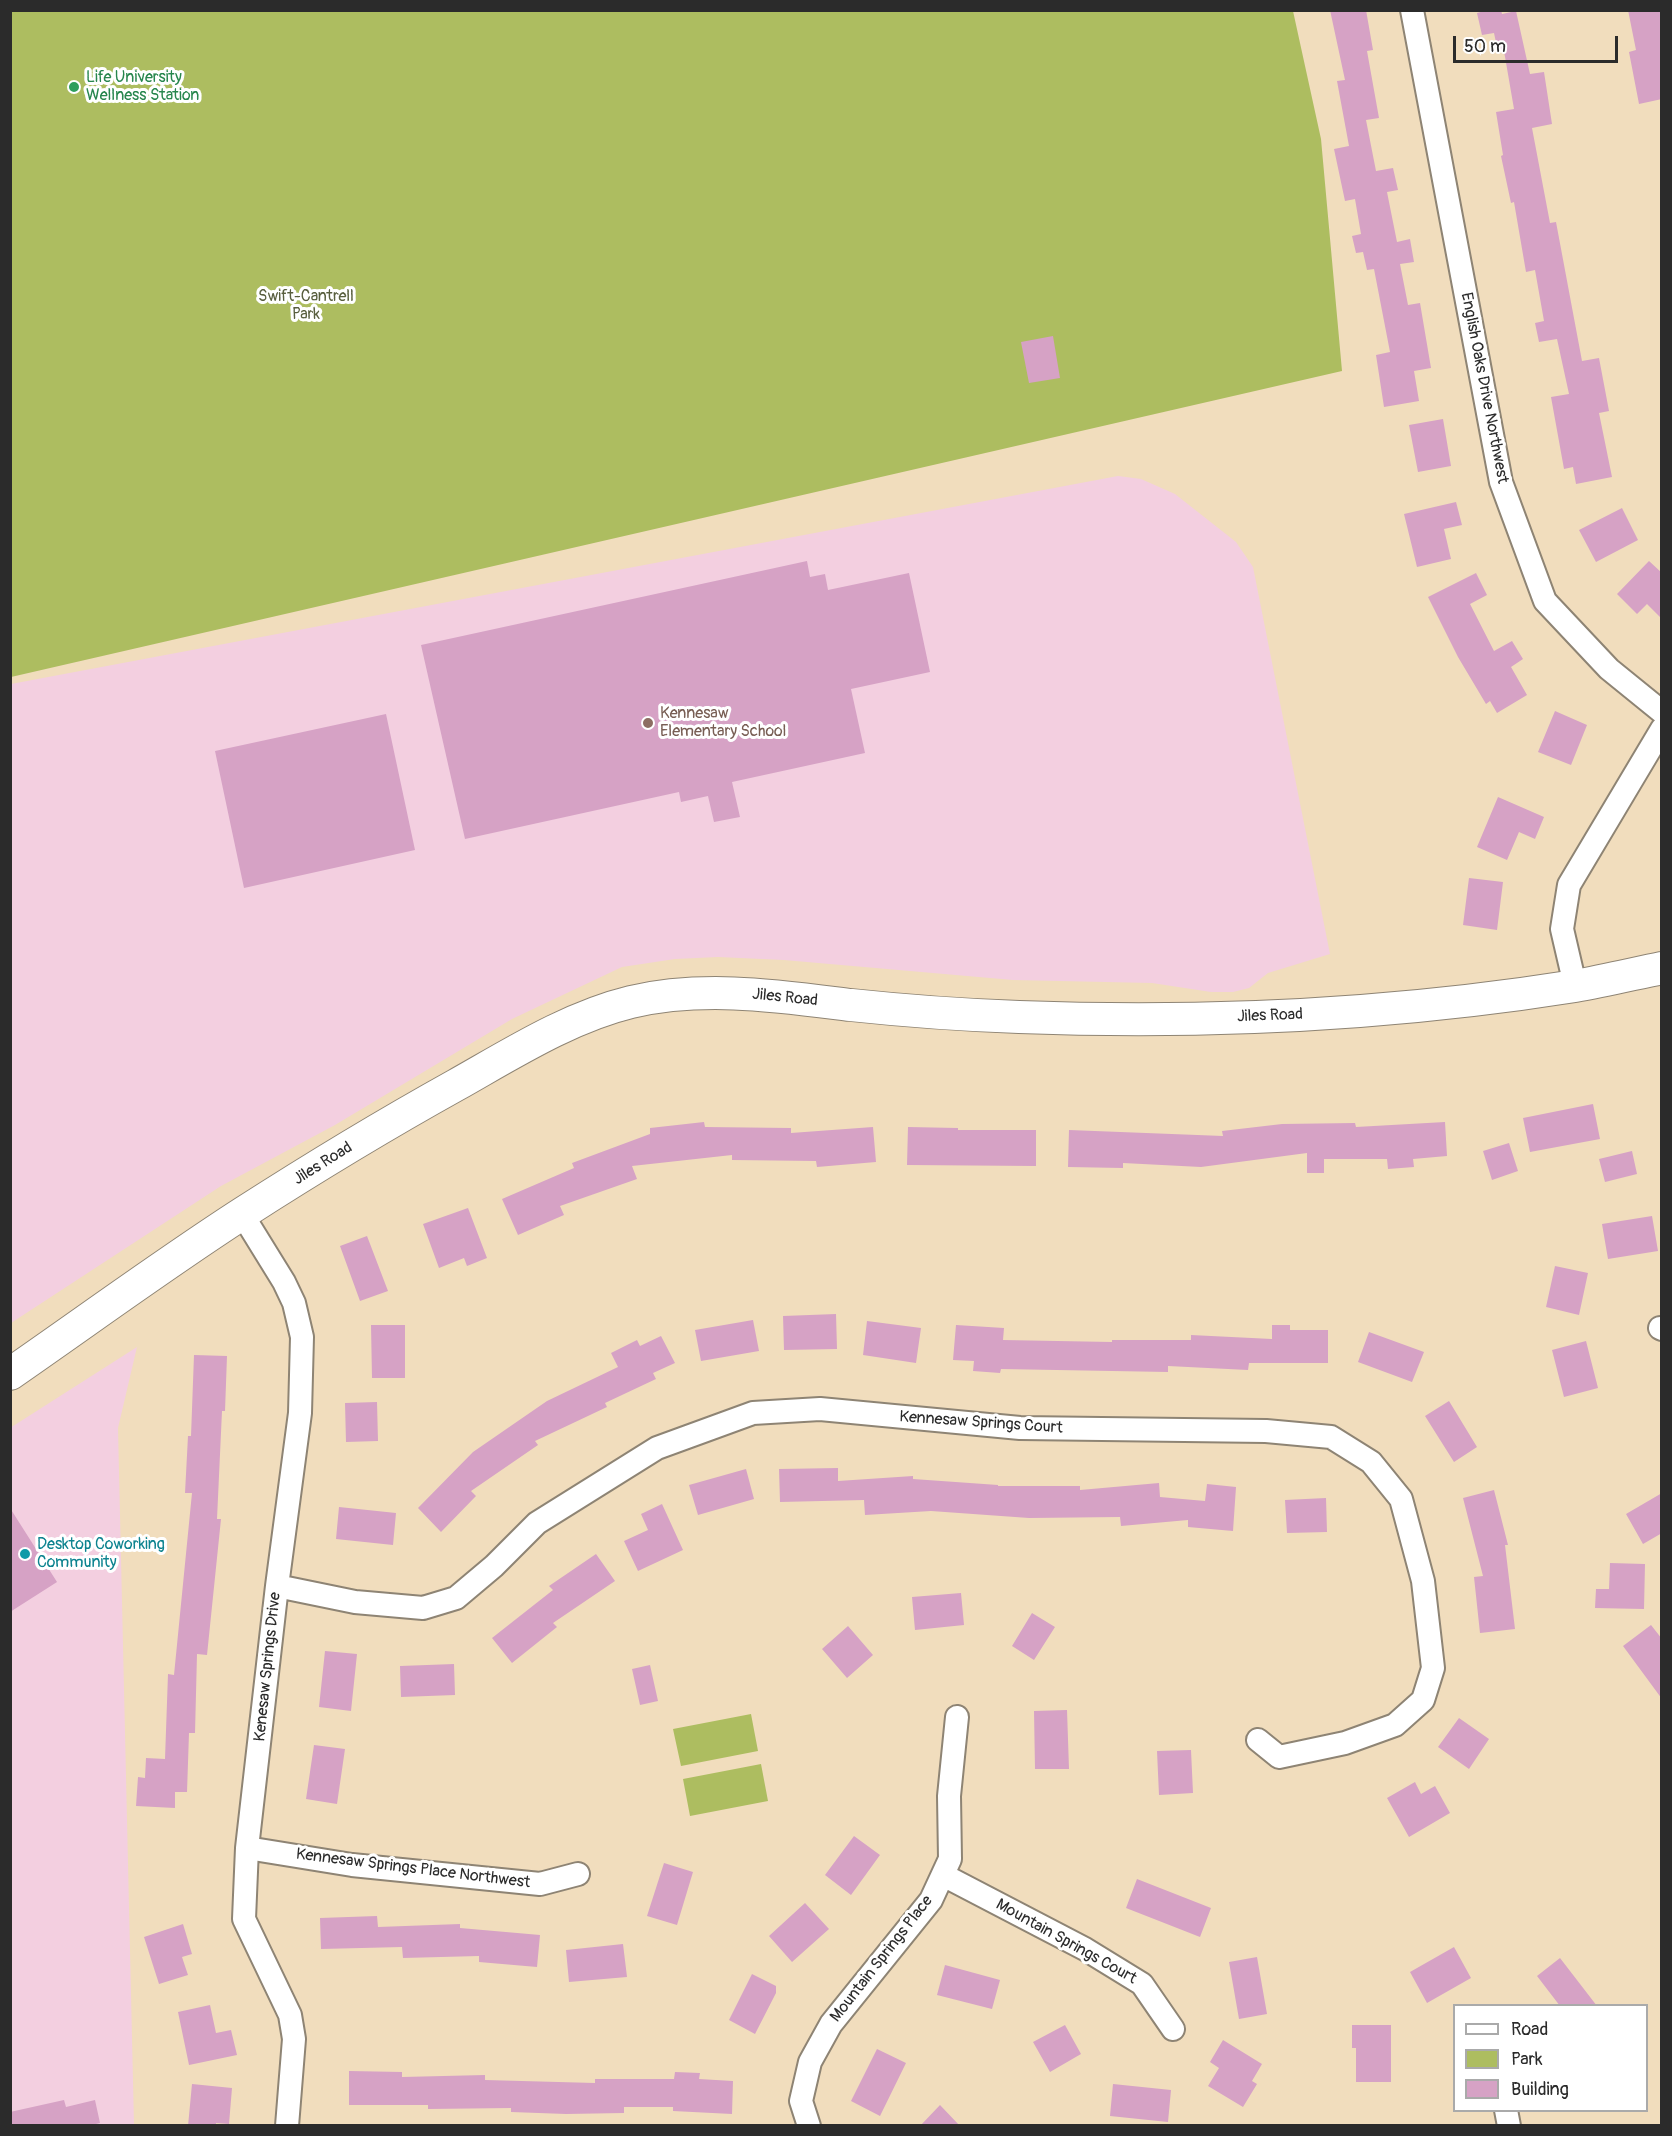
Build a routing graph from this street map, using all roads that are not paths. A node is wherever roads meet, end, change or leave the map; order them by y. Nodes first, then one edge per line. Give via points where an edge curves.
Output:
1 (1412, 10) edge
2 (1662, 712) edge
3 (1662, 729) edge
4 (1662, 968) edge
5 (1575, 986) junction
6 (242, 1214) junction
7 (10, 1374) edge
8 (277, 1586) junction
9 (957, 1717) dead end
10 (1258, 1740) dead end
11 (247, 1848) junction
12 (578, 1874) dead end
13 (943, 1875) junction
14 (1173, 2029) dead end
15 (287, 2126) edge
16 (809, 2126) edge

1 - 2 street, English Oaks Drive Northwest via 1501,482 1545,601 1609,669
3 - 5 street via 1569,885 1562,929
4 - 5 street, Jiles Road
5 - 6 street, Jiles Road via 1310,1015 1135,1019 939,1013 729,993 661,996 598,1012 512,1053
6 - 7 street, Jiles Road
6 - 8 street, Kenesaw Springs Drive via 284,1282 302,1337 300,1413
8 - 10 street, Kennesaw Springs Court via 355,1602 423,1608 456,1598 537,1523 657,1449 753,1413 820,1409 1020,1428 1266,1431 1331,1437 1371,1462 1401,1499 1423,1581 1433,1668 1423,1700 1395,1725 1345,1743 1279,1757
8 - 11 street, Kenesaw Springs Drive
9 - 13 street, Mountain Springs Place via 949,1796 951,1859
11 - 12 street, Kennesaw Springs Place Northwest via 352,1865 540,1884
11 - 15 street, Kenesaw Springs Drive via 244,1919 290,2015 294,2039
13 - 14 street, Mountain Springs Court via 1085,1949 1142,1984
13 - 16 street, Mountain Springs Place via 931,1900 831,2024 810,2061 801,2101

